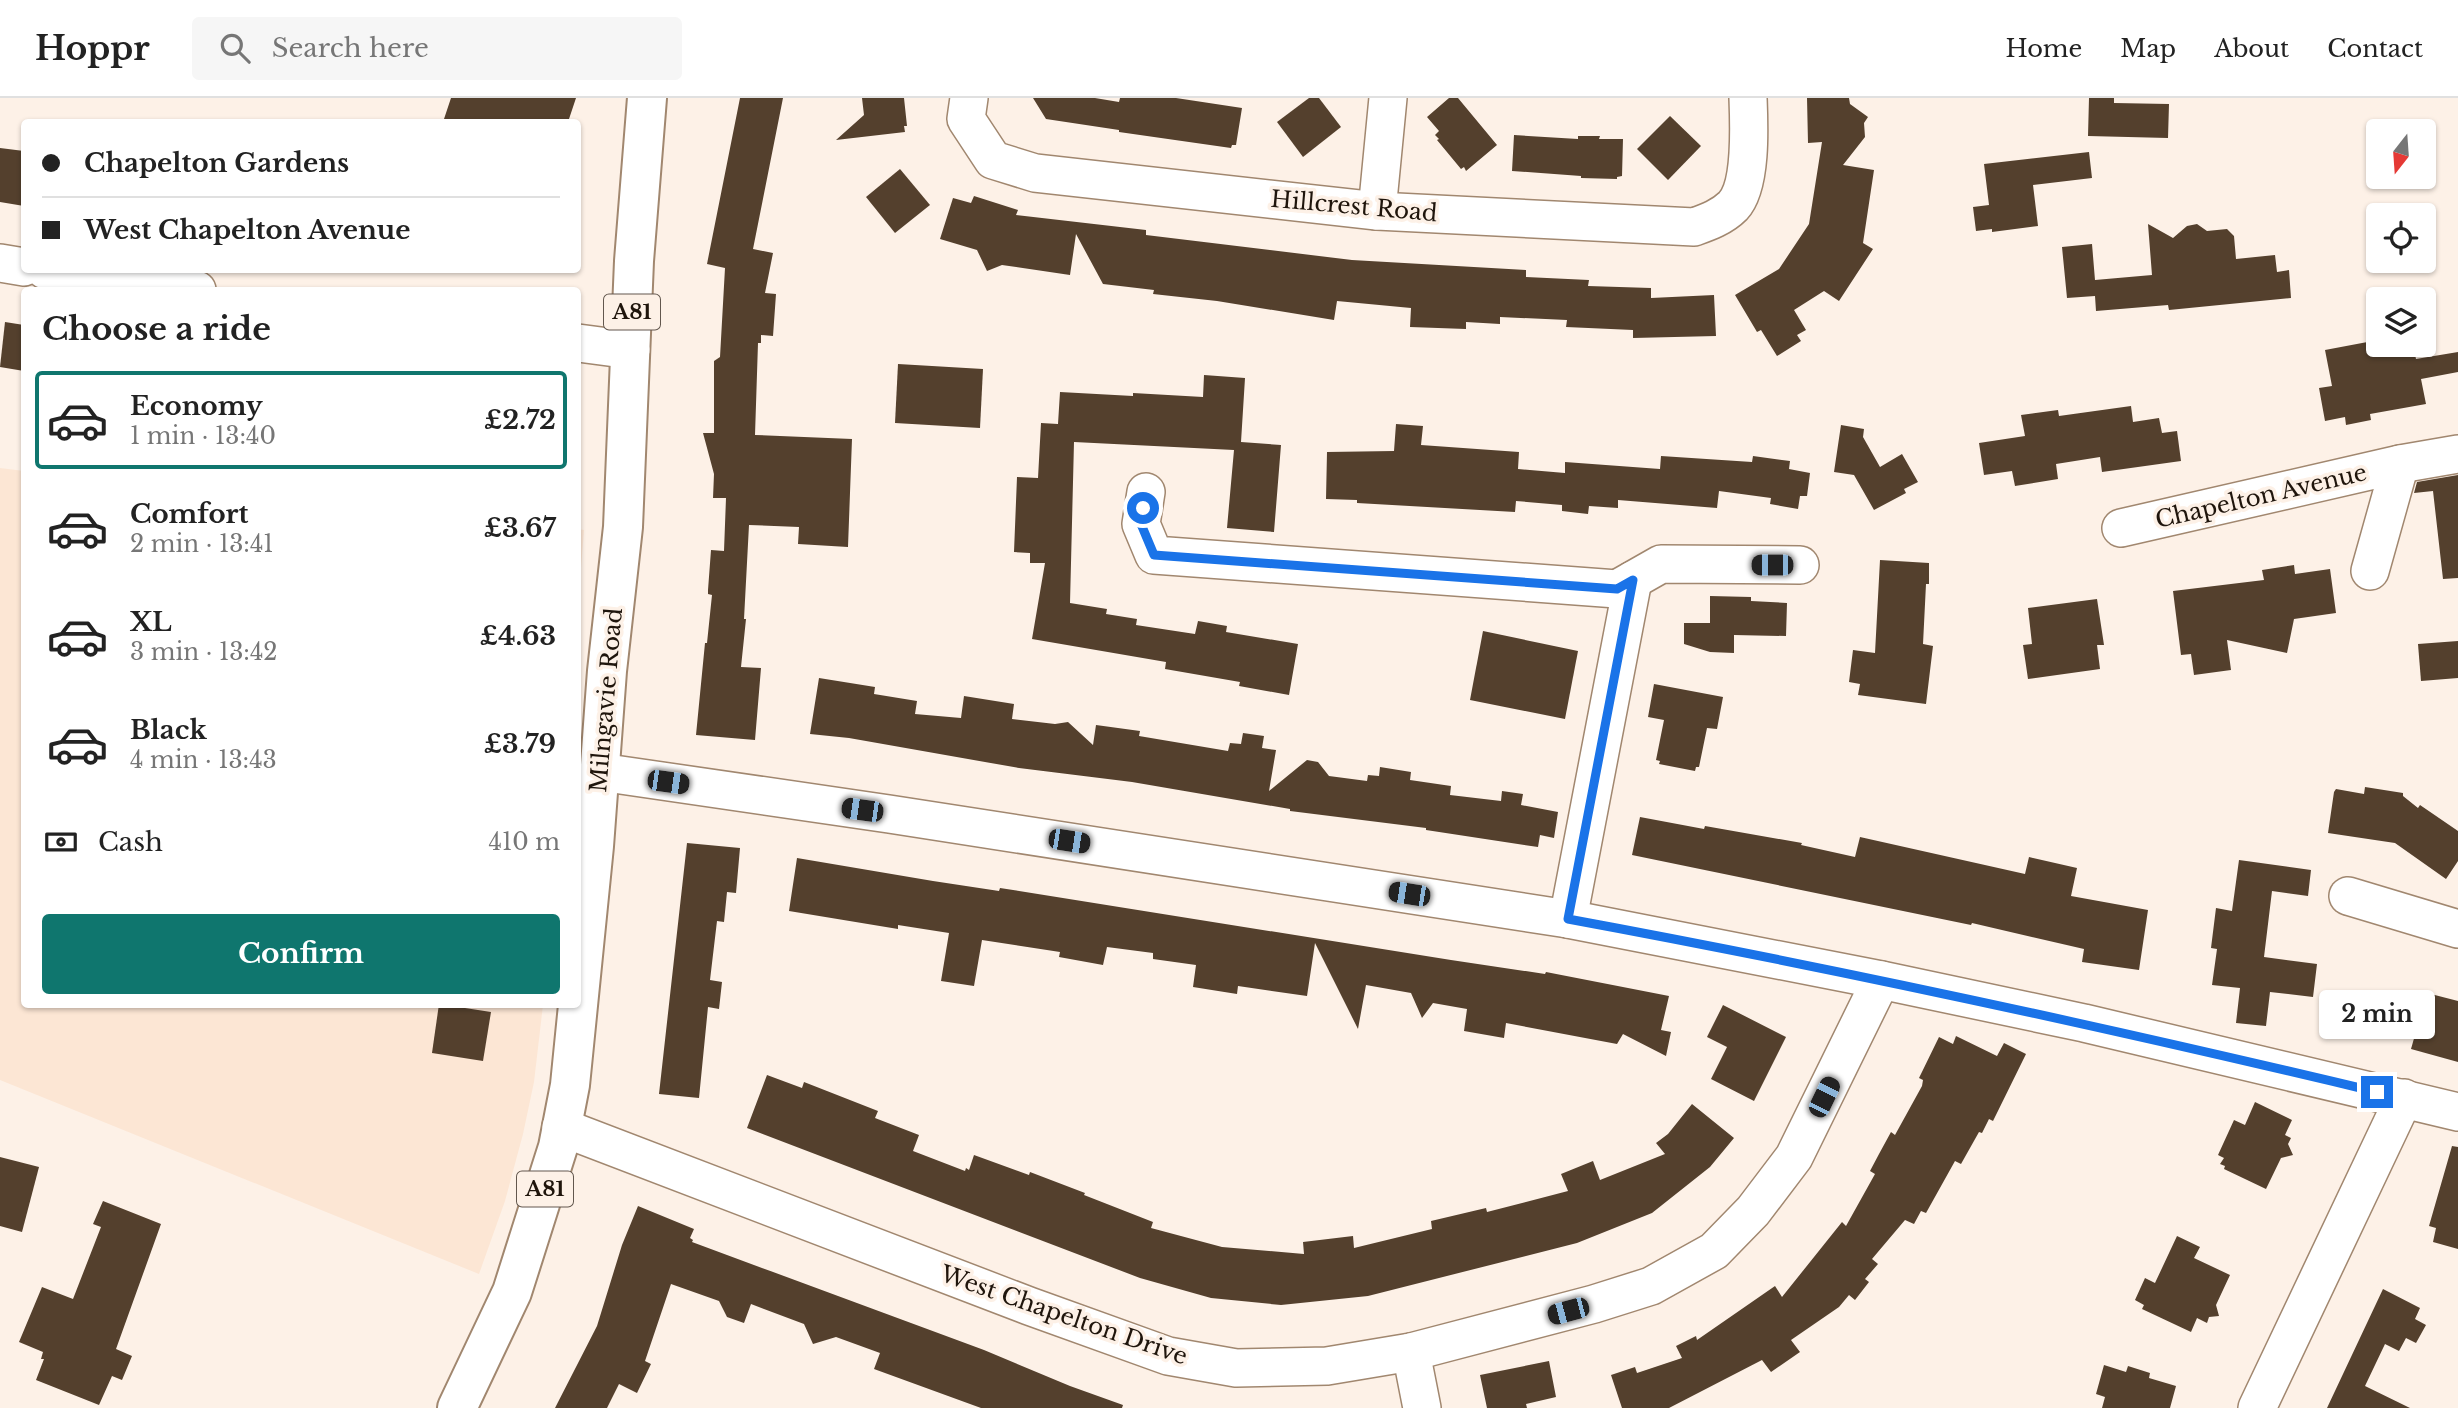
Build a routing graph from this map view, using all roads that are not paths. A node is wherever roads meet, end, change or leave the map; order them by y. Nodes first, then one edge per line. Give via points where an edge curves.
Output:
1 (647, 98) edge
2 (969, 98) edge
3 (1388, 98) edge
4 (1748, 98) edge
5 (1377, 211) junction
6 (0, 263) edge
7 (21, 266) edge
8 (68, 273) edge
9 (174, 287) edge
10 (581, 343) edge
11 (631, 350) junction
12 (2458, 454) edge
13 (2400, 464) junction
14 (1146, 492) dead end
15 (2121, 528) dead end
16 (1800, 565) dead end
17 (2370, 571) dead end
18 (1633, 580) junction
19 (600, 772) junction
20 (2348, 896) dead end
21 (1568, 919) junction
22 (2458, 929) edge
23 (581, 970) edge
24 (1881, 980) junction
25 (577, 1008) edge
26 (2404, 1098) junction
27 (2458, 1112) edge
28 (561, 1127) junction
29 (1411, 1352) junction
30 (457, 1408) edge
31 (1422, 1408) edge
32 (2257, 1408) edge

1 - 11 main road, Milngavie Road / A81
2 - 5 street, Hillcrest Road via 966,119 993,160 1035,173
3 - 5 street
4 - 5 street, Hillcrest Road via 1745,177 1735,205 1694,227
6 - 7 street
8 - 9 street
10 - 11 street
11 - 19 main road, Milngavie Road / A81 via 623,527
12 - 13 street, Chapelton Avenue
13 - 15 street, Chapelton Avenue
13 - 17 street, Chapelton Avenue
14 - 18 street via 1141,524 1154,555 1617,589
16 - 18 street via 1661,564
18 - 21 street
19 - 21 street
19 - 23 main road, Milngavie Road / A81
20 - 22 street
21 - 24 street
24 - 26 street
24 - 29 street, West Chapelton Drive via 1794,1157 1753,1211 1714,1251 1651,1286
25 - 28 main road, Milngavie Road / A81
26 - 27 street
26 - 32 street
28 - 29 street, West Chapelton Drive via 1168,1356 1236,1368 1327,1366
28 - 30 main road, Milngavie Road / A81 via 512,1292
29 - 31 street

